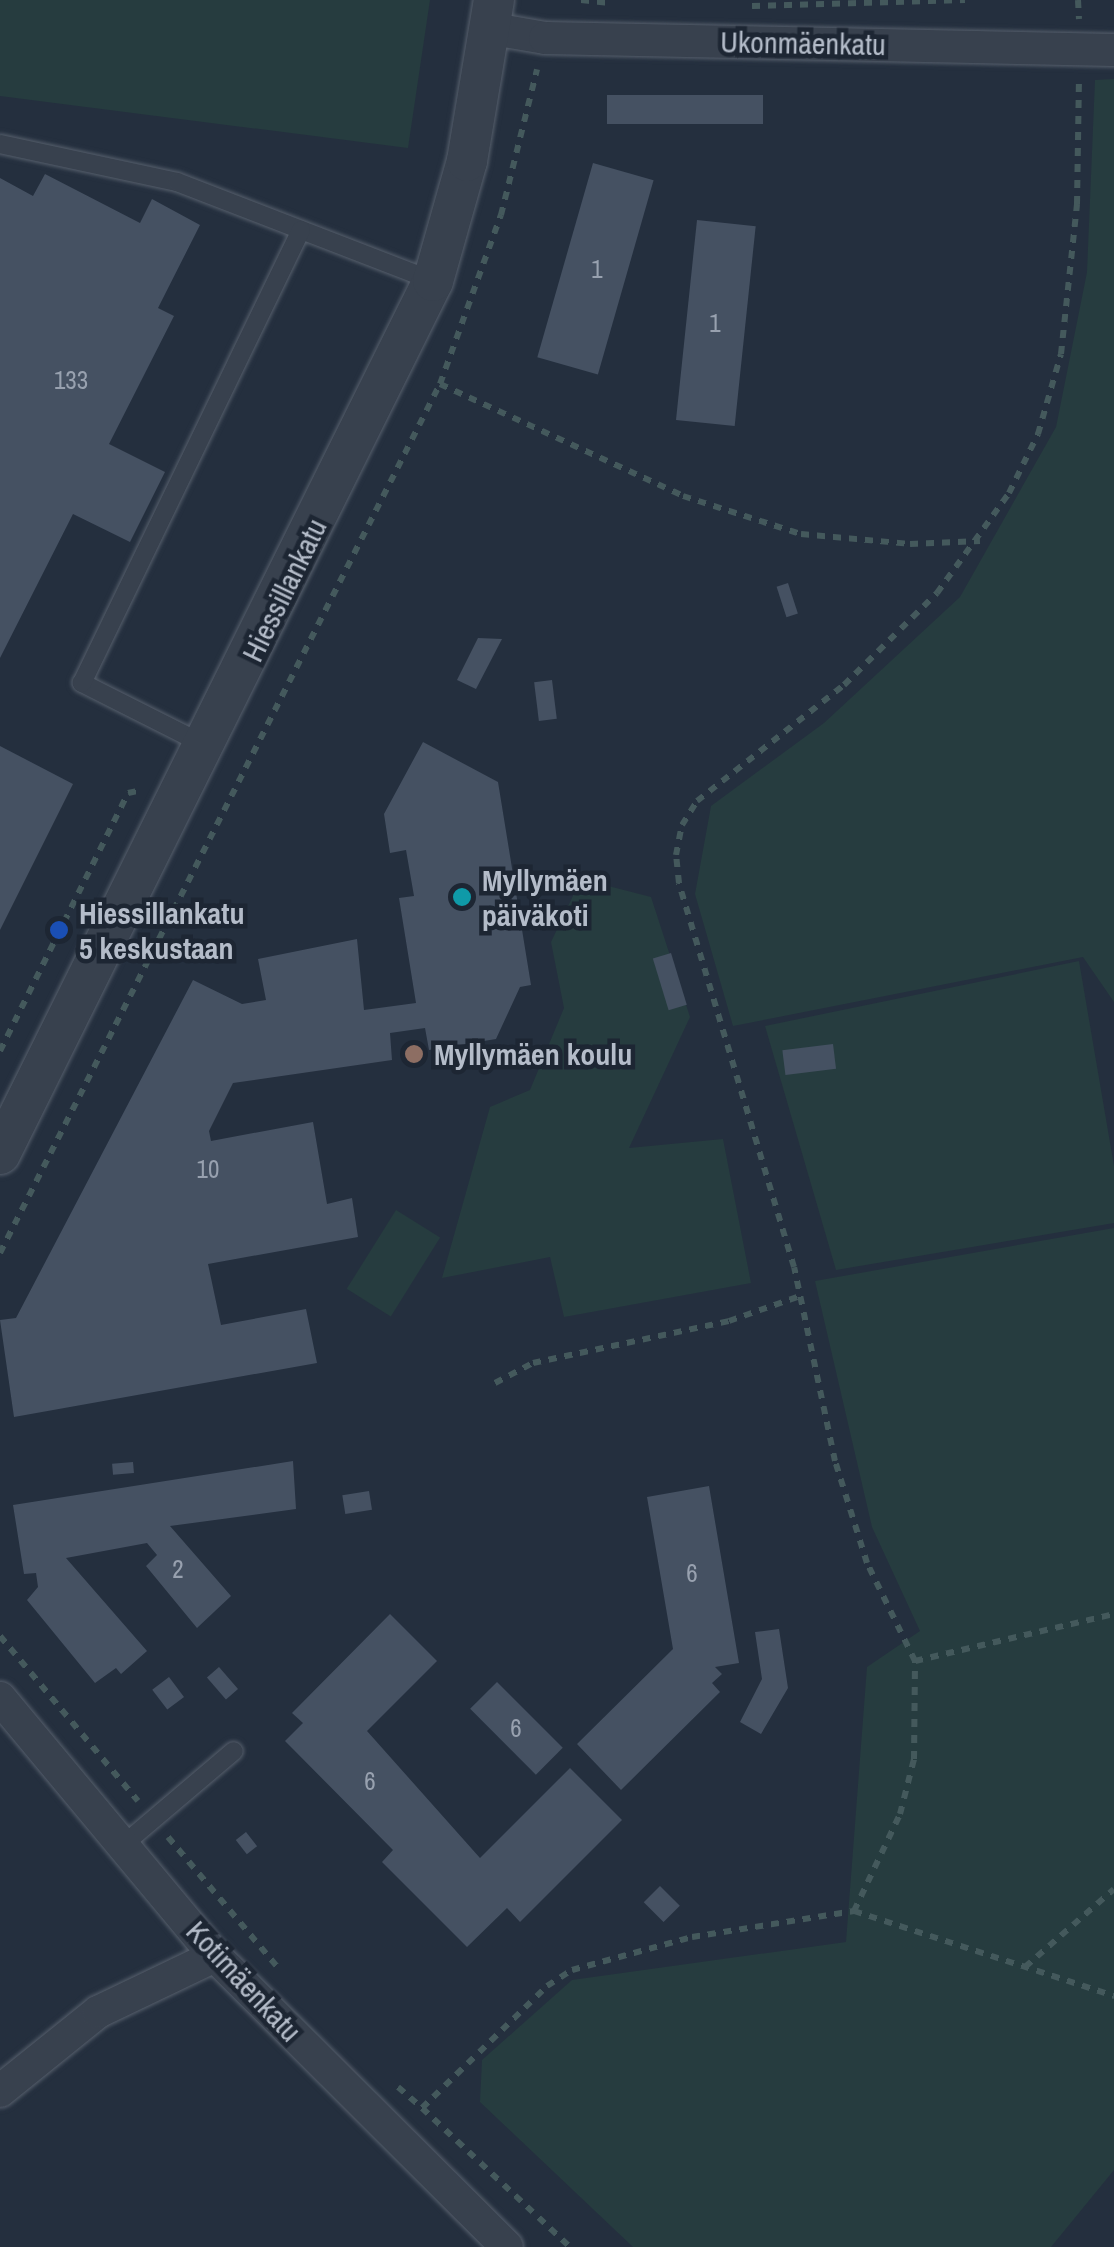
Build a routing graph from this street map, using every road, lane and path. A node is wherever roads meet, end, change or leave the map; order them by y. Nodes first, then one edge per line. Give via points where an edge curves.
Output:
1 (582, 0) edge
2 (965, 0) edge
3 (621, 4) dead end
4 (737, 6) dead end
5 (494, 15) edge
6 (545, 38) junction
7 (1114, 50) edge
8 (1080, 72) dead end
9 (0, 144) edge
10 (300, 230) junction
11 (434, 281) junction
12 (440, 384) junction
13 (981, 541) junction
14 (206, 746) junction
15 (0, 1154) edge
16 (0, 1253) edge
17 (800, 1296) junction
18 (495, 1383) dead end
19 (1114, 1614) edge
20 (0, 1636) edge
21 (915, 1661) junction
22 (0, 1698) edge
23 (234, 1750) dead end
24 (153, 1820) junction
25 (123, 1845) junction
26 (1114, 1889) edge
27 (854, 1911) junction
28 (215, 1956) junction
29 (1025, 1967) junction
30 (290, 1982) dead end
31 (1114, 1996) edge
32 (383, 2074) dead end
33 (0, 2091) edge
34 (422, 2108) junction
35 (507, 2247) edge
36 (570, 2247) edge

1 - 3 path
2 - 4 path
5 - 6 street, Ukonmäenkatu
5 - 11 street, Hiessillankatu
6 - 7 street, Ukonmäenkatu
6 - 12 path via 501,215
8 - 13 path via 1077,204 1061,354 1038,434
9 - 10 lane via 177,182
10 - 11 lane
10 - 14 lane via 82,683
11 - 14 street, Hiessillankatu
12 - 13 path via 683,496 801,534 910,544
12 - 16 path
13 - 17 path via 844,685 721,779 682,825 678,883
14 - 15 street, Hiessillankatu
17 - 18 path via 729,1321 533,1364
17 - 21 path via 834,1461 867,1564
19 - 21 path
20 - 24 path
21 - 27 path via 914,1759 900,1814
22 - 25 street, Kotimäenkatu
23 - 24 lane
24 - 25 lane
24 - 30 path
25 - 28 street, Kotimäenkatu
26 - 29 path
27 - 29 path
27 - 34 path via 692,1936 572,1970 546,1986
28 - 33 street via 98,2012
28 - 35 street, Kotimäenkatu
29 - 31 path
32 - 34 path
34 - 36 path

